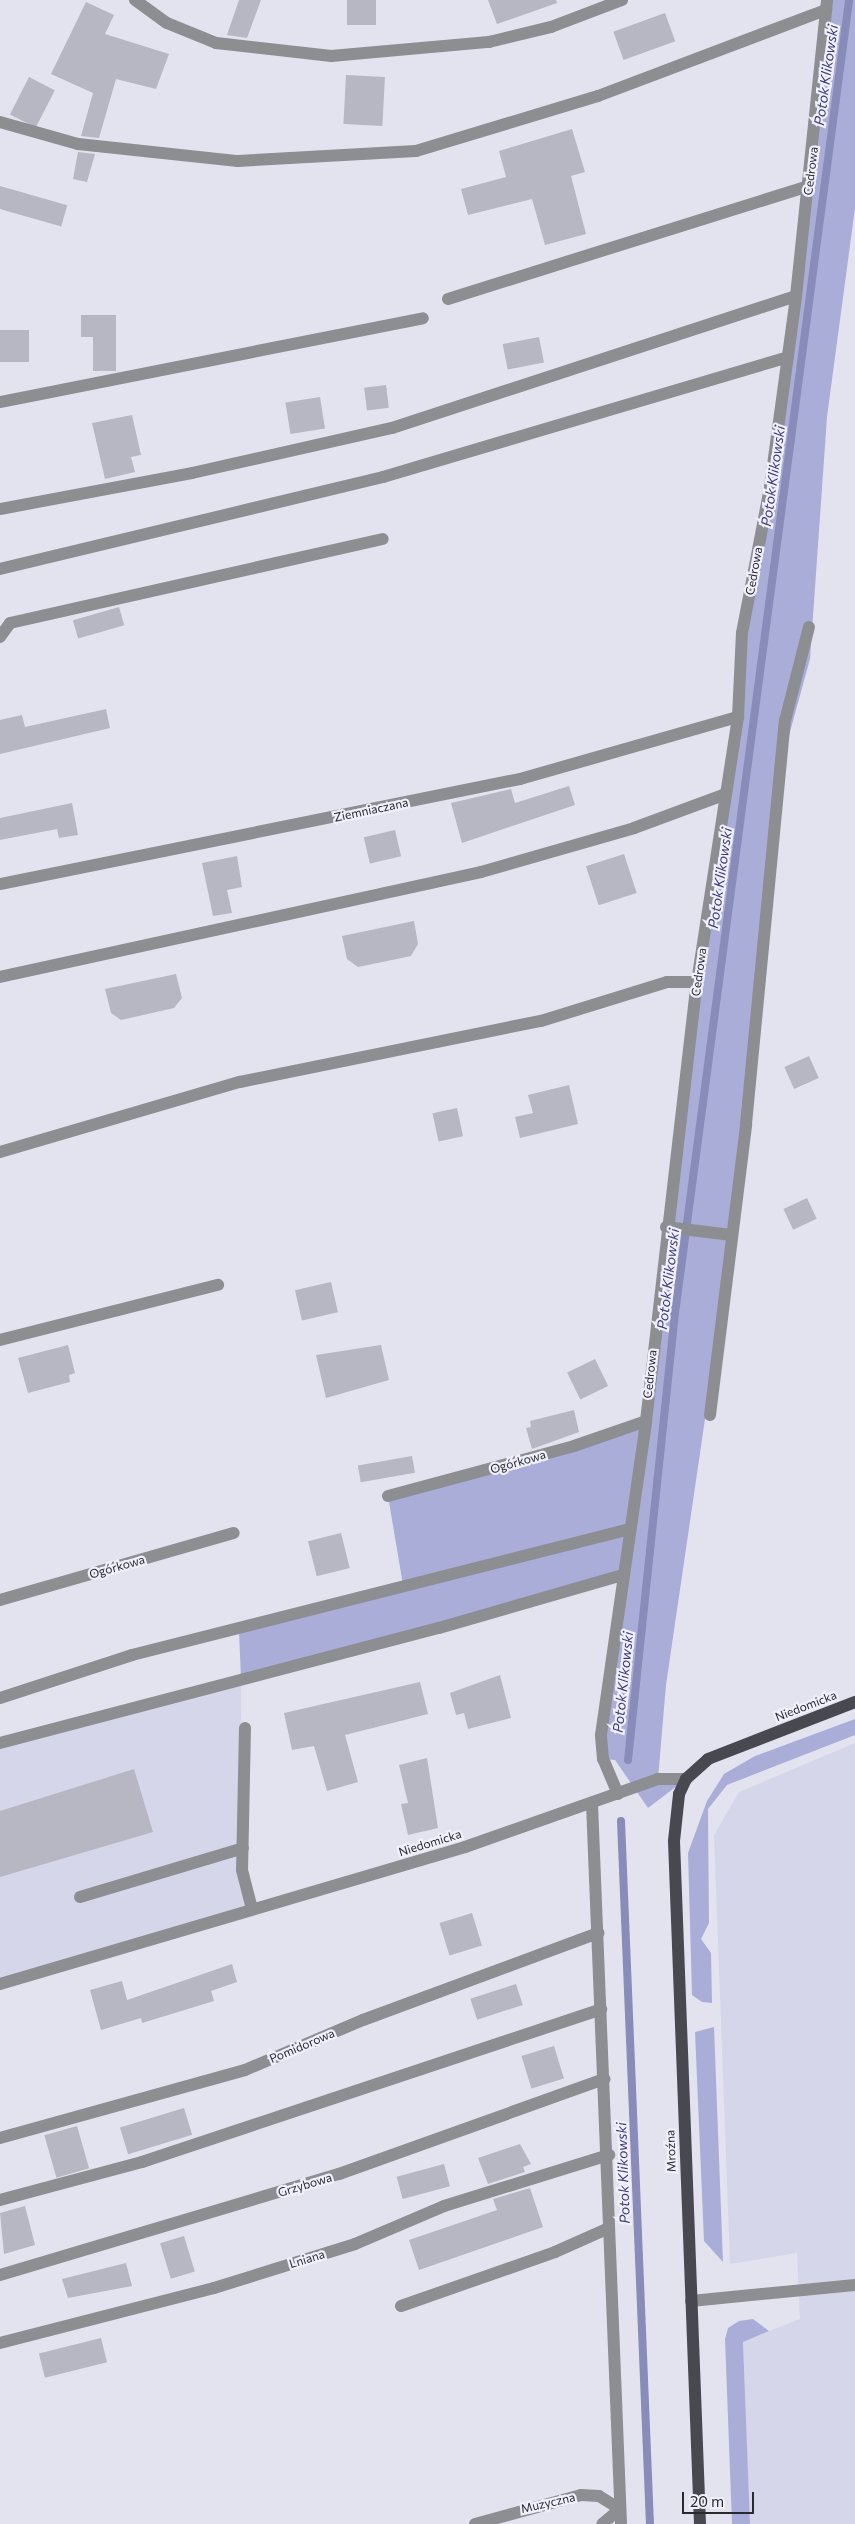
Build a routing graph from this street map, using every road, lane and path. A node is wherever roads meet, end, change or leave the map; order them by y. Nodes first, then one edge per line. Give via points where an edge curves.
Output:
1 (135, 0) edge
2 (622, 0) edge
3 (827, 5) edge
4 (0, 122) edge
5 (809, 186) junction
6 (796, 296) junction
7 (448, 299) dead end
8 (423, 318) dead end
9 (788, 357) junction
10 (0, 402) edge
11 (0, 509) edge
12 (383, 539) dead end
13 (0, 569) edge
14 (809, 627) dead end
15 (0, 638) edge
16 (738, 717) junction
17 (726, 794) junction
18 (0, 884) edge
19 (0, 976) edge
20 (697, 982) junction
21 (0, 1152) edge
22 (666, 1227) junction
23 (732, 1235) junction
24 (218, 1285) dead end
25 (0, 1340) edge
26 (710, 1415) dead end
27 (646, 1421) junction
28 (388, 1496) dead end
29 (630, 1529) junction
30 (234, 1533) dead end
31 (623, 1575) junction
32 (0, 1600) edge
33 (0, 1698) edge
34 (855, 1702) edge
35 (245, 1728) dead end
36 (0, 1743) edge
37 (686, 1779) junction
38 (618, 1794) junction
39 (592, 1804) junction
40 (243, 1848) junction
41 (80, 1897) dead end
42 (252, 1909) junction
43 (598, 1933) junction
44 (0, 1984) edge
45 (601, 2009) junction
46 (605, 2079) junction
47 (0, 2138) edge
48 (609, 2155) junction
49 (0, 2200) edge
50 (609, 2228) junction
51 (0, 2275) edge
52 (855, 2285) edge
53 (691, 2301) junction
54 (401, 2306) dead end
55 (0, 2343) edge
56 (620, 2509) junction
57 (475, 2524) edge
58 (602, 2524) edge
59 (621, 2524) edge
60 (700, 2524) edge

1 - 2 street via 167,23 216,43 331,56 488,42 551,27
3 - 4 street via 598,96 416,151 238,161 78,144
3 - 5 street, Cedrowa
5 - 6 street, Cedrowa
5 - 7 street
6 - 9 street, Cedrowa
6 - 11 street via 392,428 192,473
8 - 10 street
9 - 13 street via 383,477
9 - 16 street, Cedrowa via 742,633
12 - 15 street via 10,623
14 - 23 street via 785,721
16 - 17 street, Cedrowa
16 - 18 street, Ziemniaczana via 520,779
17 - 19 street via 634,828 481,872
17 - 20 street, Cedrowa
20 - 21 street via 667,982 541,1021 240,1082
20 - 22 street, Cedrowa
22 - 23 street
22 - 27 street, Cedrowa
23 - 26 street
24 - 25 street
27 - 28 street, Ogórkowa via 565,1449
27 - 29 street, Cedrowa
29 - 31 street, Cedrowa
29 - 33 street via 132,1654
30 - 32 street, Ogórkowa
31 - 36 street via 438,1628
31 - 38 street, Cedrowa via 601,1735 603,1759
34 - 37 main road, Niedomicka via 708,1759
35 - 40 street
37 - 38 street, Niedomicka via 663,1778
37 - 53 main road, Mroźna via 679,1794 674,1840
38 - 39 street, Niedomicka
39 - 42 street, Niedomicka via 465,1847
39 - 43 street
40 - 41 street
40 - 42 street via 246,1892
42 - 44 street, Niedomicka
43 - 45 street
43 - 47 street, Pomidorowa via 364,2020 245,2070
45 - 46 street
45 - 49 street via 142,2162
46 - 48 street
46 - 51 street, Grzybowa via 339,2174
48 - 50 street
48 - 55 street, Lniana via 444,2206 355,2244 214,2288
50 - 54 street via 555,2252
50 - 56 street
52 - 53 street
53 - 60 main road, Mroźna
56 - 57 street, Muzyczna via 599,2496 581,2495
56 - 58 street
56 - 59 street

